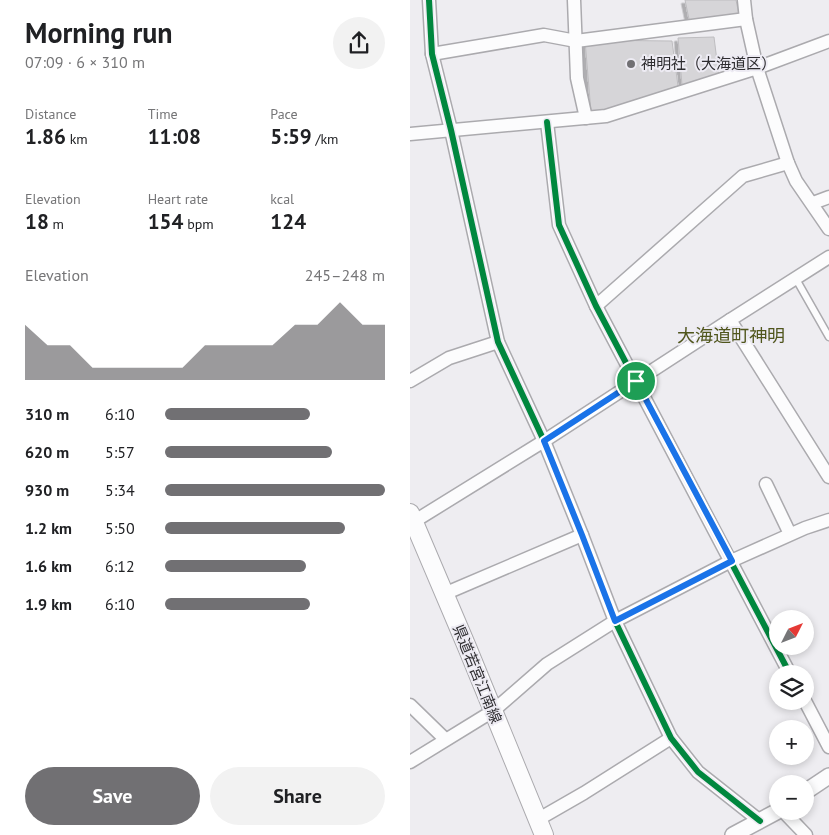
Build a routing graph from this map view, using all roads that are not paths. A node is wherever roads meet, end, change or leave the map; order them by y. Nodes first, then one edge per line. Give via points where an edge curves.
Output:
1 (429, 0) edge
2 (574, 0) edge
3 (744, 0) edge
4 (746, 19) junction
5 (576, 41) junction
6 (829, 41) edge
7 (432, 54) junction
8 (757, 68) junction
9 (586, 118) junction
10 (547, 122) junction
11 (451, 130) junction
12 (410, 134) edge
13 (788, 163) junction
14 (829, 197) edge
15 (812, 203) junction
16 (829, 229) edge
17 (829, 257) edge
18 (796, 279) junction
19 (596, 306) junction
20 (730, 320) junction
21 (829, 337) edge
22 (498, 342) junction
23 (636, 381) junction
24 (410, 382) edge
25 (544, 441) junction
26 (829, 477) edge
27 (766, 484) dead end
28 (411, 519) edge
29 (829, 520) edge
30 (790, 534) junction
31 (582, 535) junction
32 (732, 561) junction
33 (444, 594) junction
34 (615, 621) junction
35 (785, 665) edge
36 (410, 705) edge
37 (810, 710) edge
38 (492, 711) junction
39 (671, 738) junction
40 (446, 740) junction
41 (829, 747) edge
42 (410, 762) edge
43 (829, 776) edge
44 (814, 786) edge
45 (769, 816) edge
46 (791, 820) edge
47 (760, 821) junction
48 (540, 828) edge
49 (733, 835) edge
50 (806, 835) edge

1 - 7 street
2 - 5 street
3 - 4 street
4 - 5 street
4 - 8 street
5 - 7 street via 544,35
5 - 9 street via 577,78
6 - 8 street
7 - 11 street
8 - 9 street via 606,116
8 - 13 street
9 - 10 street
10 - 11 street
10 - 19 street via 559,225
11 - 12 street
11 - 22 street
13 - 15 street
13 - 19 street via 743,176
14 - 15 street
15 - 16 street
17 - 18 street
18 - 20 street
18 - 21 lane
19 - 23 street
20 - 23 street
20 - 26 street
22 - 24 street via 449,358
22 - 25 street
23 - 25 street
23 - 32 street
25 - 28 street
25 - 31 street
27 - 30 street
28 - 33 main road, 県道若宮江南線
29 - 30 street
30 - 32 street
31 - 33 street
31 - 34 street
32 - 34 street
32 - 35 street
33 - 38 main road, 県道若宮江南線
34 - 38 street via 547,664
34 - 39 street
36 - 40 street
37 - 41 street
38 - 40 street
38 - 48 main road, 県道若宮江南線
39 - 47 street via 698,772
39 - 48 street via 584,793
40 - 42 street
43 - 44 street
45 - 47 street
46 - 50 street
47 - 49 street

